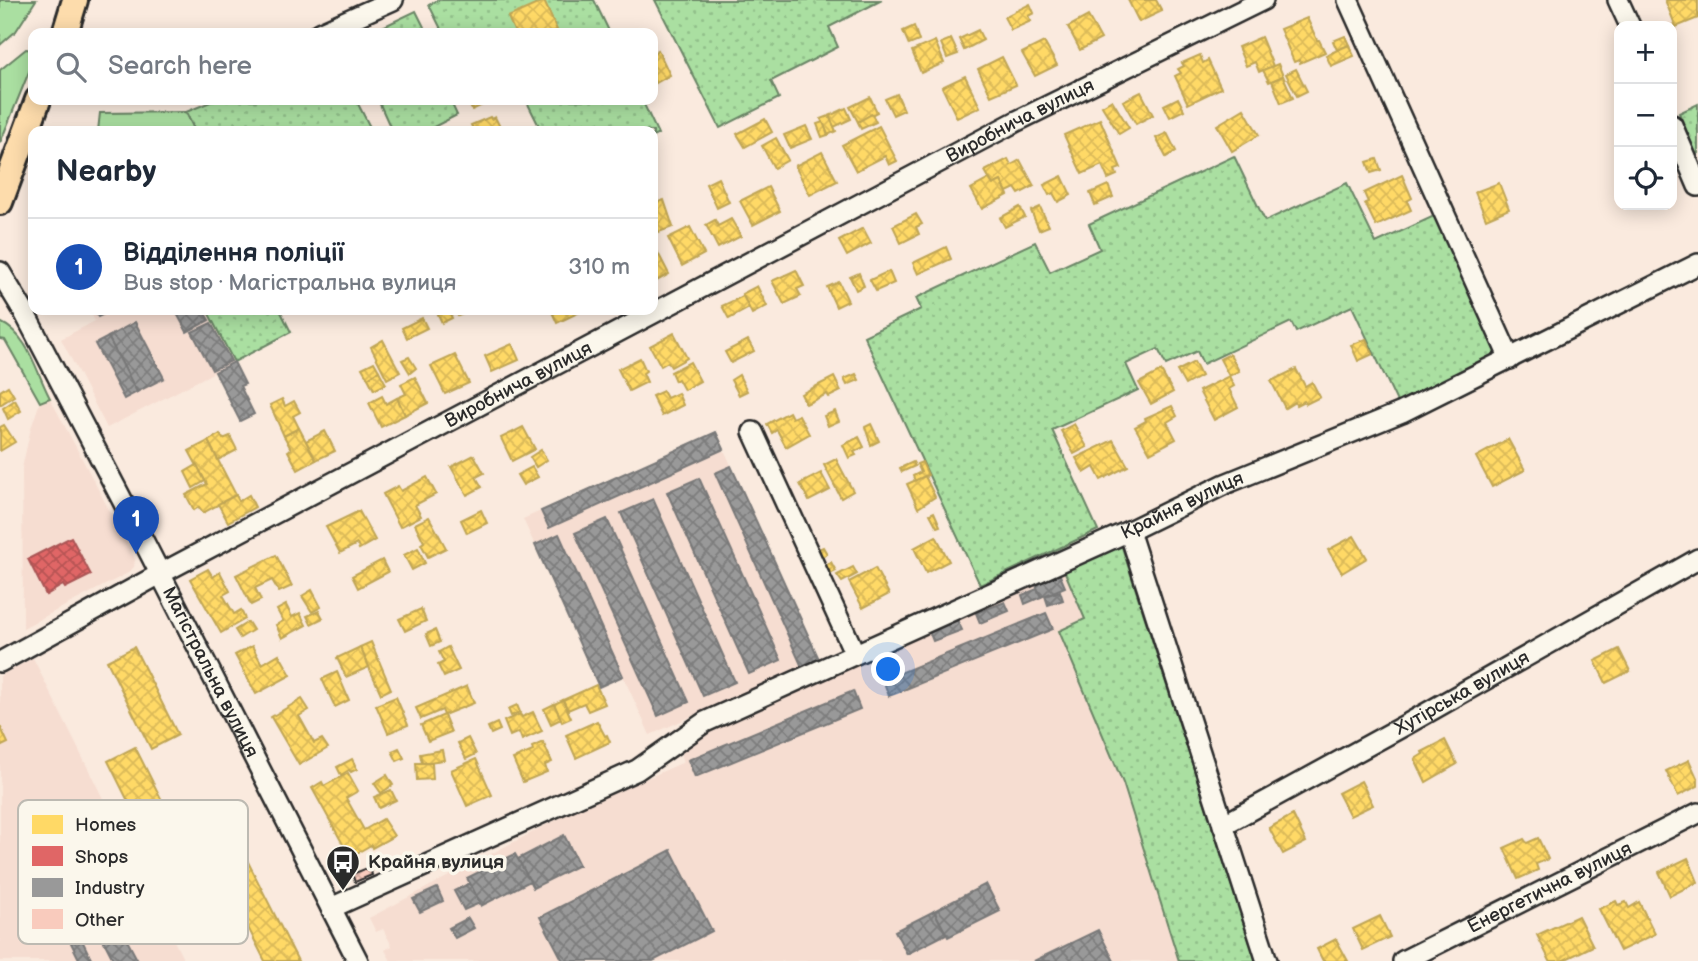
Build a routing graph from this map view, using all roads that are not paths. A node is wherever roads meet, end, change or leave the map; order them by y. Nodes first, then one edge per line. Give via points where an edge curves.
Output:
1 (75, 0) edge
2 (393, 0) edge
3 (1264, 0) edge
4 (1348, 0) edge
5 (1618, 0) edge
6 (1628, 21) edge
7 (67, 28) edge
8 (330, 28) edge
9 (37, 105) edge
10 (29, 126) edge
11 (28, 129) edge
12 (1677, 137) edge
13 (1698, 186) edge
14 (0, 202) edge
15 (1698, 264) edge
16 (0, 272) edge
17 (658, 311) edge
18 (650, 315) edge
19 (1510, 359) junction
20 (753, 432) dead end
21 (1129, 531) junction
22 (1698, 559) edge
23 (160, 574) junction
24 (855, 654) junction
25 (0, 662) edge
26 (1698, 813) edge
27 (1223, 825) junction
28 (331, 908) junction
29 (358, 961) edge
30 (1267, 961) edge
31 (1403, 961) edge

1 - 7 main road
2 - 8 street
3 - 17 street, Виробнича вулиця via 1017,121
4 - 19 street
5 - 6 street
9 - 10 main road
11 - 14 main road
12 - 13 street
15 - 19 street, Крайня вулиця
16 - 23 street, Магістральна вулиця
18 - 23 street, Виробнича вулиця
19 - 21 street, Крайня вулиця via 1402,412 1226,484
20 - 24 street
21 - 24 street, Крайня вулиця
21 - 27 street
22 - 27 street, Хутірська вулиця
23 - 25 street, Виробнича вулиця
23 - 28 street, Магістральна вулиця
24 - 28 street, Крайня вулиця via 705,722 637,770
26 - 31 street, Енергетична вулиця
27 - 30 street
28 - 29 street, Магістральна вулиця

